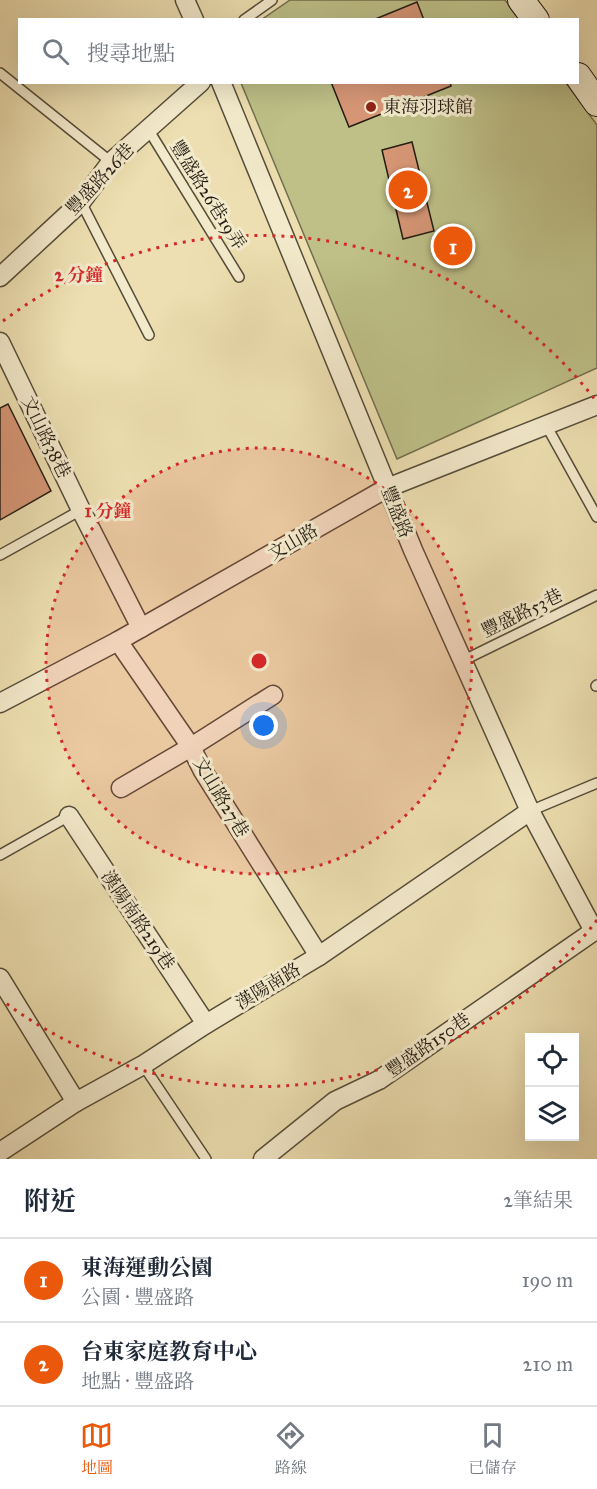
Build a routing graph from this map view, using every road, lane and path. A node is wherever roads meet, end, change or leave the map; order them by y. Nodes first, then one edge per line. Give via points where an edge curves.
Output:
1 (185, 0) edge
2 (272, 0) edge
3 (521, 0) edge
4 (193, 18) edge
5 (247, 18) edge
6 (534, 18) edge
7 (0, 73) edge
8 (579, 77) edge
9 (199, 84) edge
10 (222, 84) edge
11 (597, 103) edge
12 (148, 129) junction
13 (111, 162) junction
14 (81, 202) junction
15 (0, 277) edge
16 (239, 277) dead end
17 (148, 335) dead end
18 (0, 342) edge
19 (597, 405) edge
20 (546, 425) junction
21 (387, 488) junction
22 (81, 510) junction
23 (597, 517) edge
24 (0, 555) edge
25 (597, 595) edge
26 (141, 628) junction
27 (118, 641) junction
28 (462, 661) junction
29 (273, 695) dead end
30 (0, 703) edge
31 (191, 747) junction
32 (597, 783) edge
33 (121, 788) dead end
34 (530, 812) junction
35 (69, 816) joint
36 (0, 855) edge
37 (596, 930) edge
38 (319, 956) junction
39 (0, 978) edge
40 (206, 1024) junction
41 (142, 1065) junction
42 (76, 1102) junction
43 (0, 1152) edge
44 (206, 1159) edge
45 (263, 1159) edge

1 - 4 street
2 - 5 lane
3 - 6 street
7 - 13 lane
8 - 11 street
9 - 12 street, 豐盛路26巷
10 - 21 street, 豐盛路
12 - 13 street, 豐盛路26巷
12 - 16 lane, 豐盛路26巷19弄
13 - 14 street, 豐盛路26巷
14 - 15 street, 豐盛路26巷
14 - 17 lane
18 - 22 street, 文山路38巷
19 - 20 street, 文山路
20 - 21 street, 文山路
20 - 23 lane
21 - 26 street, 文山路
21 - 28 street, 豐盛路
22 - 24 lane
22 - 26 street, 文山路38巷
25 - 28 lane, 豐盛路53巷
26 - 27 street, 文山路
27 - 30 street, 文山路
27 - 31 street, 文山路27巷
28 - 34 street, 豐盛路
29 - 31 street
31 - 33 street
31 - 38 street, 文山路27巷
32 - 34 lane
34 - 37 street, 豐盛路
34 - 38 street, 漢陽南路
35 - 36 lane
35 - 40 street, 漢陽南路219巷
37 - 45 street, 豐盛路150巷 via 379,1080 335,1101
38 - 40 street, 漢陽南路
39 - 42 street
40 - 41 street, 漢陽南路
41 - 42 street, 漢陽南路
41 - 44 lane
42 - 43 street, 漢陽南路

